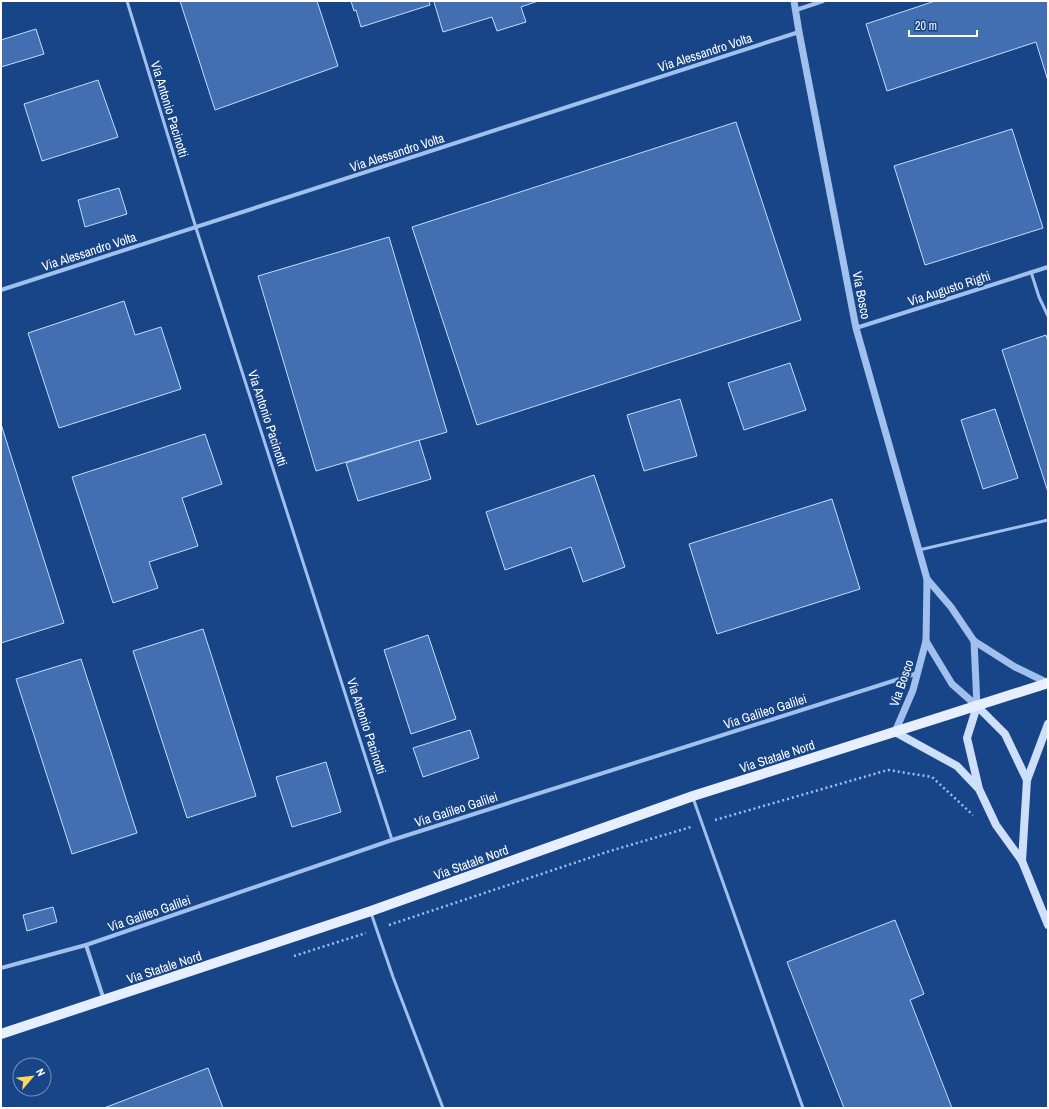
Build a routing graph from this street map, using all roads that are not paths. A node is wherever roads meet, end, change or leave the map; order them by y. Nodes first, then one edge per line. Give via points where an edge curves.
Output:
1 (127, 1) edge
2 (794, 1) edge
3 (823, 1) edge
4 (796, 10) junction
5 (799, 32) junction
6 (196, 228) junction
7 (1048, 267) edge
8 (1031, 272) junction
9 (1, 290) edge
10 (1048, 316) edge
11 (856, 328) junction
12 (1048, 520) edge
13 (919, 550) junction
14 (927, 579) junction
15 (926, 641) junction
16 (974, 641) junction
17 (918, 673) junction
18 (1048, 683) edge
19 (977, 706) junction
20 (1048, 724) edge
21 (895, 732) junction
22 (1027, 780) junction
23 (979, 789) junction
24 (692, 796) junction
25 (392, 840) junction
26 (1022, 861) junction
27 (371, 911) junction
28 (1048, 925) edge
29 (86, 945) junction
30 (1, 968) edge
31 (105, 1000) junction
32 (1, 1034) edge
33 (443, 1108) edge
34 (803, 1108) edge

1 - 6 lane, Via Antonio Pacinotti
2 - 4 street, Via Bosco
3 - 4 street
4 - 5 street, Via Bosco
5 - 6 street, Via Alessandro Volta
5 - 11 street, Via Bosco
6 - 9 street, Via Alessandro Volta
6 - 25 lane, Via Antonio Pacinotti
7 - 8 street, Via Augusto Righi
8 - 10 lane
8 - 11 street, Via Augusto Righi
11 - 13 street, Via Bosco
12 - 13 lane
13 - 14 street, Via Bosco
14 - 15 street, Via Bosco
14 - 16 street, Via Bosco via 951,607
15 - 17 street, Via Bosco
15 - 19 street via 952,684
16 - 18 street, Via Bosco via 1015,667
16 - 19 street
17 - 21 street, Via Bosco
17 - 25 street, Via Galileo Galilei
18 - 19 main road
19 - 21 main road, Via Statale Nord
19 - 22 main road via 1005,734
19 - 23 main road via 967,738
20 - 22 main road
21 - 23 main road via 957,766
21 - 24 main road, Via Statale Nord
22 - 26 main road
23 - 26 main road via 996,825
24 - 27 main road, Via Statale Nord
24 - 34 lane
25 - 29 street, Via Galileo Galilei
26 - 28 main road
27 - 31 main road, Via Statale Nord
27 - 33 lane
29 - 30 street, Via Galileo Galilei
29 - 31 street
31 - 32 main road, Via Statale Nord

